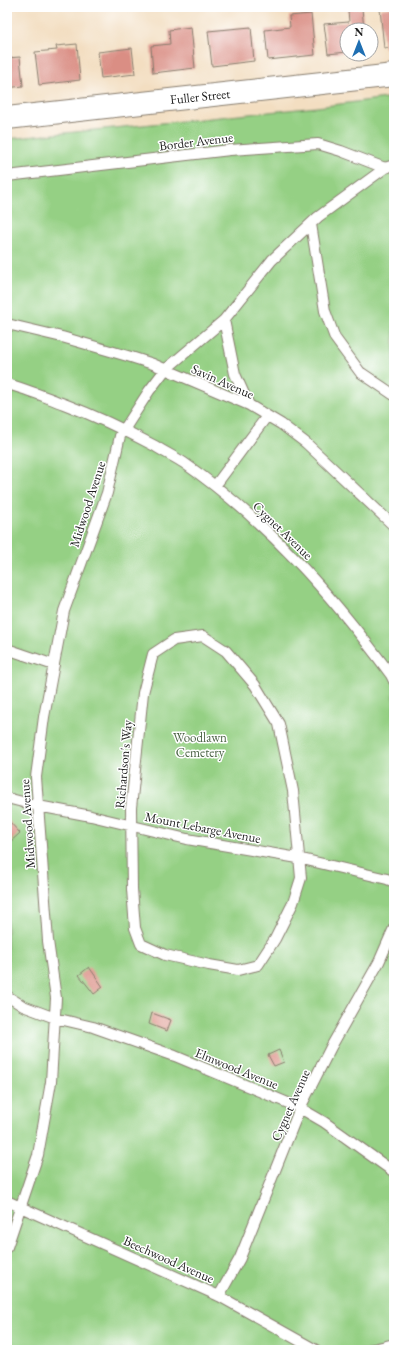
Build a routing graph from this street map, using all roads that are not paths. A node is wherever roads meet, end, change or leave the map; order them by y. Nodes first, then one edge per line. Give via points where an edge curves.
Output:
1 (394, 75) edge
2 (7, 118) edge
3 (390, 167) edge
4 (7, 176) edge
5 (311, 224) junction
6 (224, 320) junction
7 (7, 324) edge
8 (165, 370) junction
9 (7, 384) edge
10 (394, 395) edge
11 (249, 405) junction
12 (267, 416) junction
13 (124, 430) junction
14 (215, 486) junction
15 (394, 526) edge
16 (7, 649) edge
17 (54, 665) junction
18 (394, 681) edge
19 (7, 798) edge
20 (38, 806) junction
21 (131, 826) junction
22 (298, 858) junction
23 (394, 882) edge
24 (394, 928) edge
25 (7, 996) edge
26 (55, 1018) junction
27 (300, 1108) junction
28 (394, 1172) edge
29 (7, 1201) edge
30 (21, 1207) junction
31 (7, 1247) edge
32 (219, 1296) junction
33 (394, 1344) edge
34 (316, 1350) edge
35 (370, 1350) edge

1 - 2 street, Fuller Street
3 - 4 lane, Border Avenue via 318,144 230,150
3 - 5 lane, Midwood Avenue via 318,216
5 - 6 lane, Midwood Avenue via 272,260
5 - 10 lane via 325,311 335,338 360,372
6 - 8 lane, Midwood Avenue
6 - 11 lane via 235,374
7 - 8 lane, Savin Avenue via 131,357
8 - 11 lane, Savin Avenue
8 - 13 lane, Midwood Avenue
9 - 13 lane, Cygnet Avenue via 84,412
11 - 12 lane, Savin Avenue
12 - 14 lane
12 - 15 lane, Savin Avenue via 306,443
13 - 14 lane, Cygnet Avenue via 183,462
13 - 17 lane, Midwood Avenue via 120,436 107,493 64,611
14 - 18 lane, Cygnet Avenue via 268,531 320,585 361,634
16 - 17 lane
17 - 20 lane, Midwood Avenue via 36,777
19 - 20 lane, Mount Lebarge Avenue
20 - 21 lane, Mount Lebarge Avenue
20 - 26 lane, Midwood Avenue via 48,941 56,998
21 - 22 lane, Mount Lebarge Avenue via 187,839
21 - 22 lane, Richardson's Way via 135,928 141,944 165,955 208,965 238,970 258,965 294,903 301,878
21 - 22 lane, Richardson's Way via 143,693 154,654 174,640 203,636 226,651 255,685 278,724 293,791
22 - 23 lane, Mount Lebarge Avenue via 387,878
24 - 27 lane, Cygnet Avenue via 379,962
25 - 26 lane, Elmwood Avenue via 23,1006
26 - 27 lane, Elmwood Avenue via 92,1027 175,1056
26 - 30 lane, Midwood Avenue via 51,1082 38,1155
27 - 28 lane, Elmwood Avenue
27 - 32 lane, Cygnet Avenue via 240,1258
29 - 30 lane, Beechwood Avenue
30 - 31 lane, Midwood Avenue
30 - 32 lane, Beechwood Avenue
32 - 34 lane, Beechwood Avenue
33 - 35 lane

